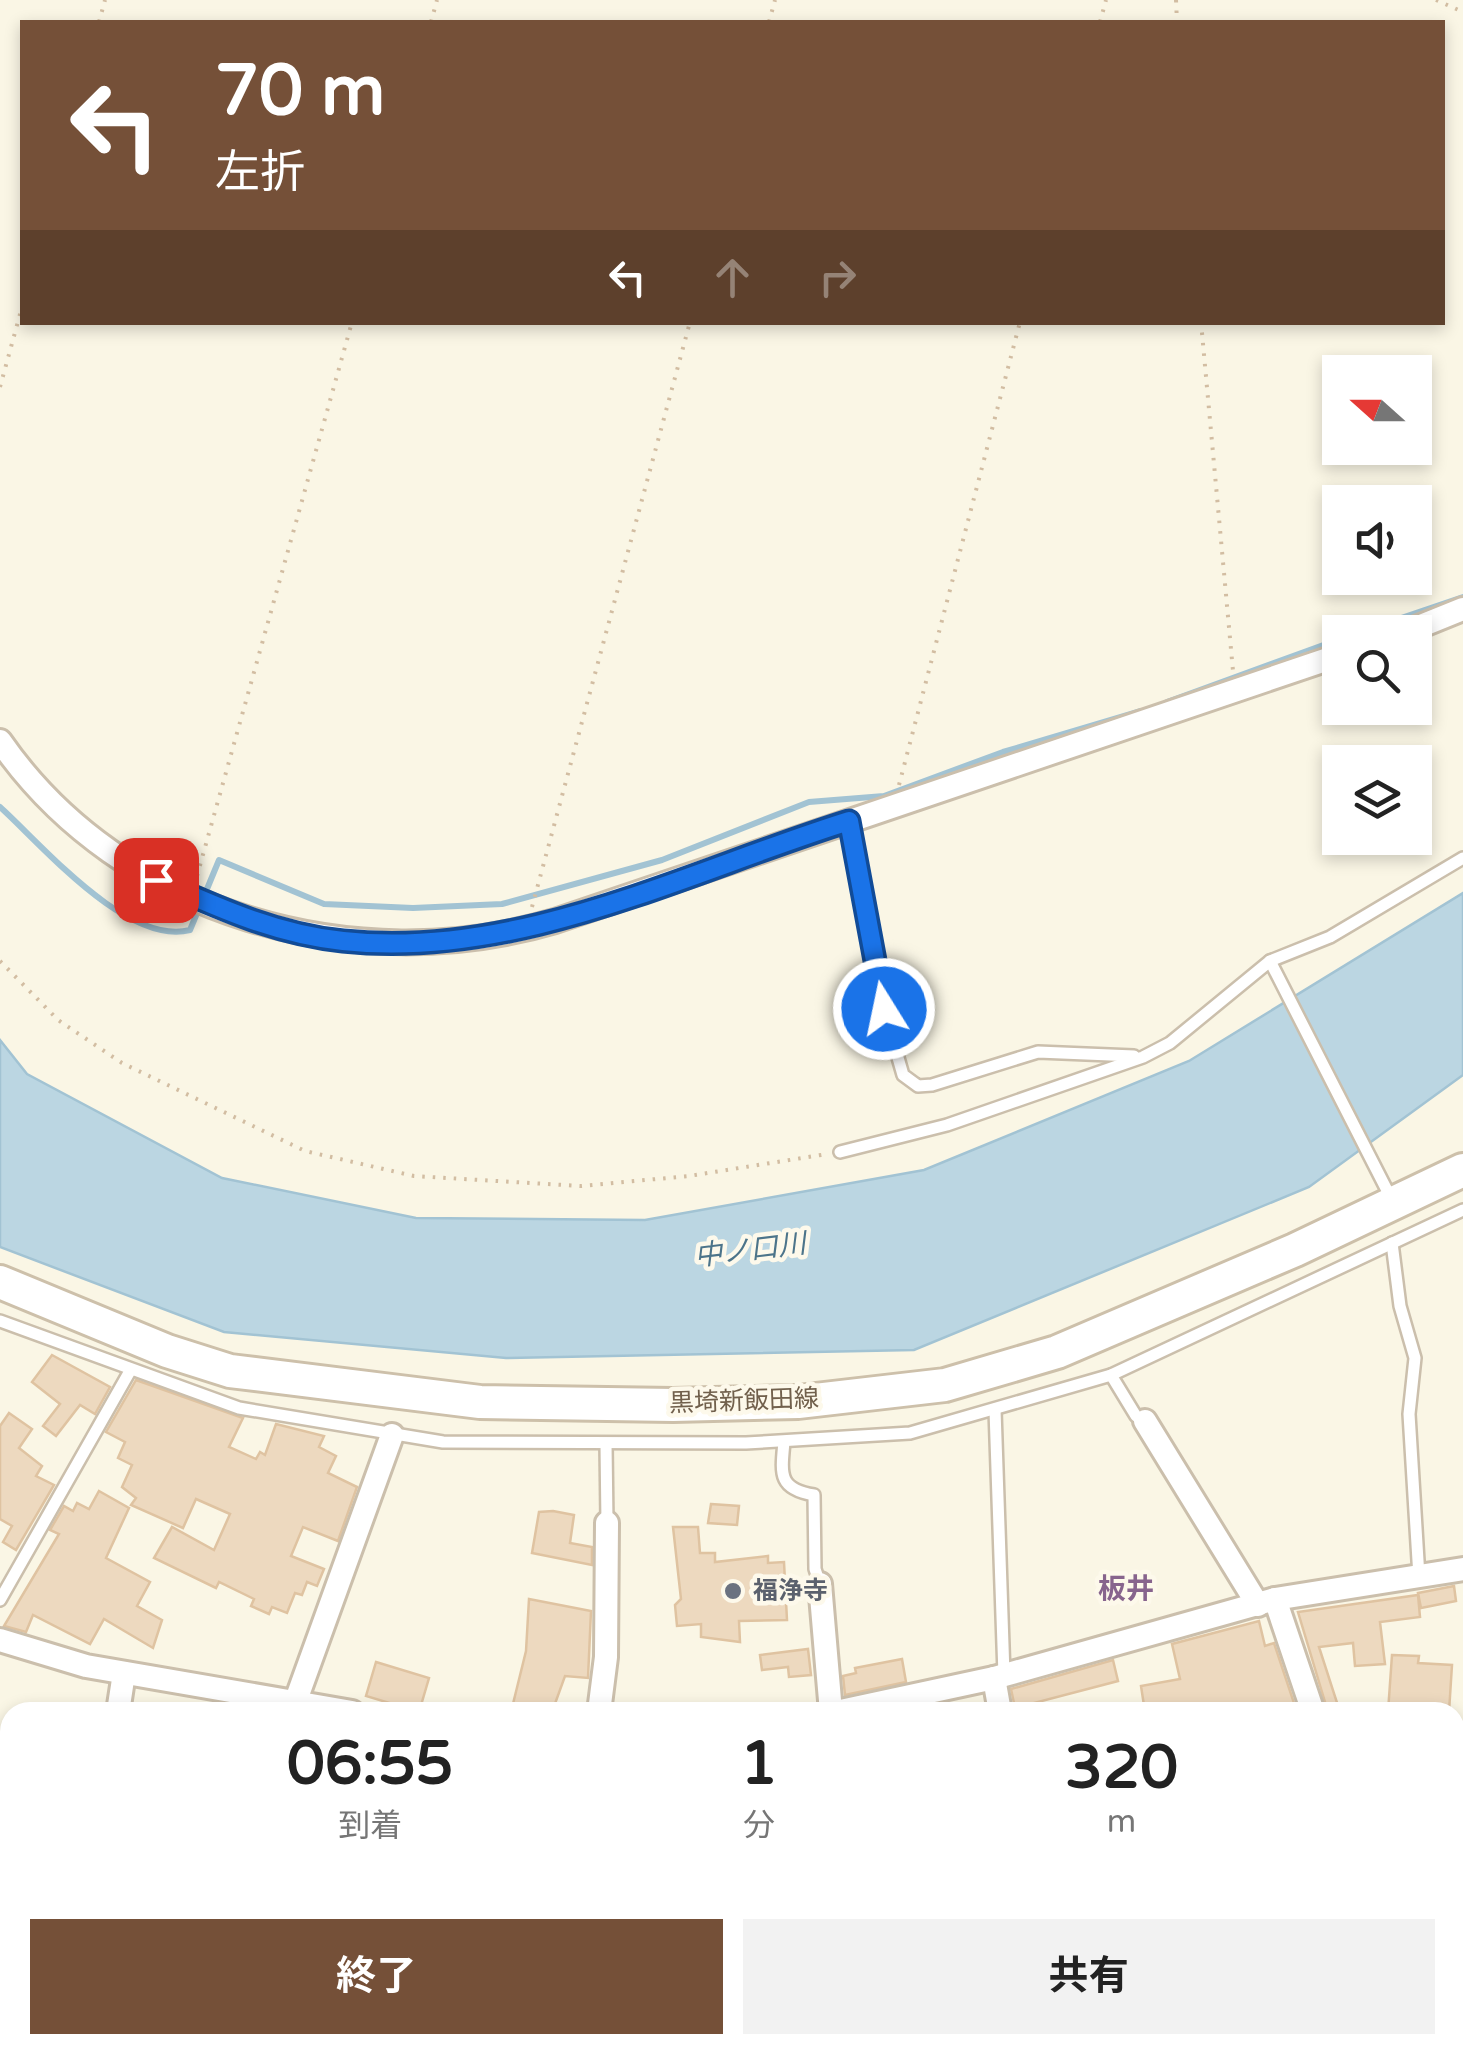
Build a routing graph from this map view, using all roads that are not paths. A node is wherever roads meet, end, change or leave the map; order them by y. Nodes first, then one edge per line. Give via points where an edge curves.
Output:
1 (1463, 609) edge
2 (1432, 622) edge
3 (1322, 661) edge
4 (0, 741) edge
5 (849, 821) junction
6 (1463, 858) edge
7 (1273, 967) junction
8 (1143, 1057) junction
9 (840, 1152) road end
10 (1463, 1170) edge
11 (1391, 1199) junction
12 (1463, 1210) edge
13 (1392, 1243) junction
14 (0, 1282) edge
15 (0, 1322) edge
16 (130, 1371) junction
17 (1111, 1375) junction
18 (995, 1410) junction
19 (1145, 1422) joint
20 (392, 1435) junction
21 (784, 1442) junction
22 (606, 1444) junction
23 (607, 1523) joint
24 (1463, 1570) edge
25 (1419, 1577) junction
26 (820, 1584) joint
27 (0, 1600) edge
28 (1266, 1602) junction
29 (0, 1640) edge
30 (124, 1673) junction
31 (999, 1676) junction
32 (120, 1702) edge
33 (295, 1702) joint
34 (600, 1702) edge
35 (833, 1702) edge
36 (880, 1702) edge
37 (1000, 1702) edge
38 (1309, 1702) edge

1 - 2 street
3 - 5 street
4 - 5 street via 19,769 106,848 156,880 255,923 342,941 435,942 525,929
5 - 8 lane via 903,1075 918,1086 932,1085 1038,1052
6 - 7 lane
7 - 8 lane
7 - 11 lane
8 - 9 lane via 947,1125
10 - 11 main road, 黒埼新飯田線
11 - 14 main road, 黒埼新飯田線 via 1057,1352 945,1385 798,1402 480,1402 230,1372
12 - 13 lane
13 - 17 lane
13 - 25 lane via 1415,1358 1409,1414
15 - 16 lane
16 - 20 lane via 238,1408
16 - 27 lane
17 - 18 lane
17 - 19 lane
18 - 21 lane via 910,1433
18 - 31 lane
19 - 28 street
20 - 22 lane
20 - 33 street
21 - 22 lane
21 - 26 lane via 782,1480 814,1495
22 - 23 lane
23 - 34 street
24 - 25 street
25 - 28 street
26 - 35 street
28 - 31 street
28 - 38 street
29 - 30 street
30 - 32 street
30 - 33 street
31 - 36 street
31 - 37 street

